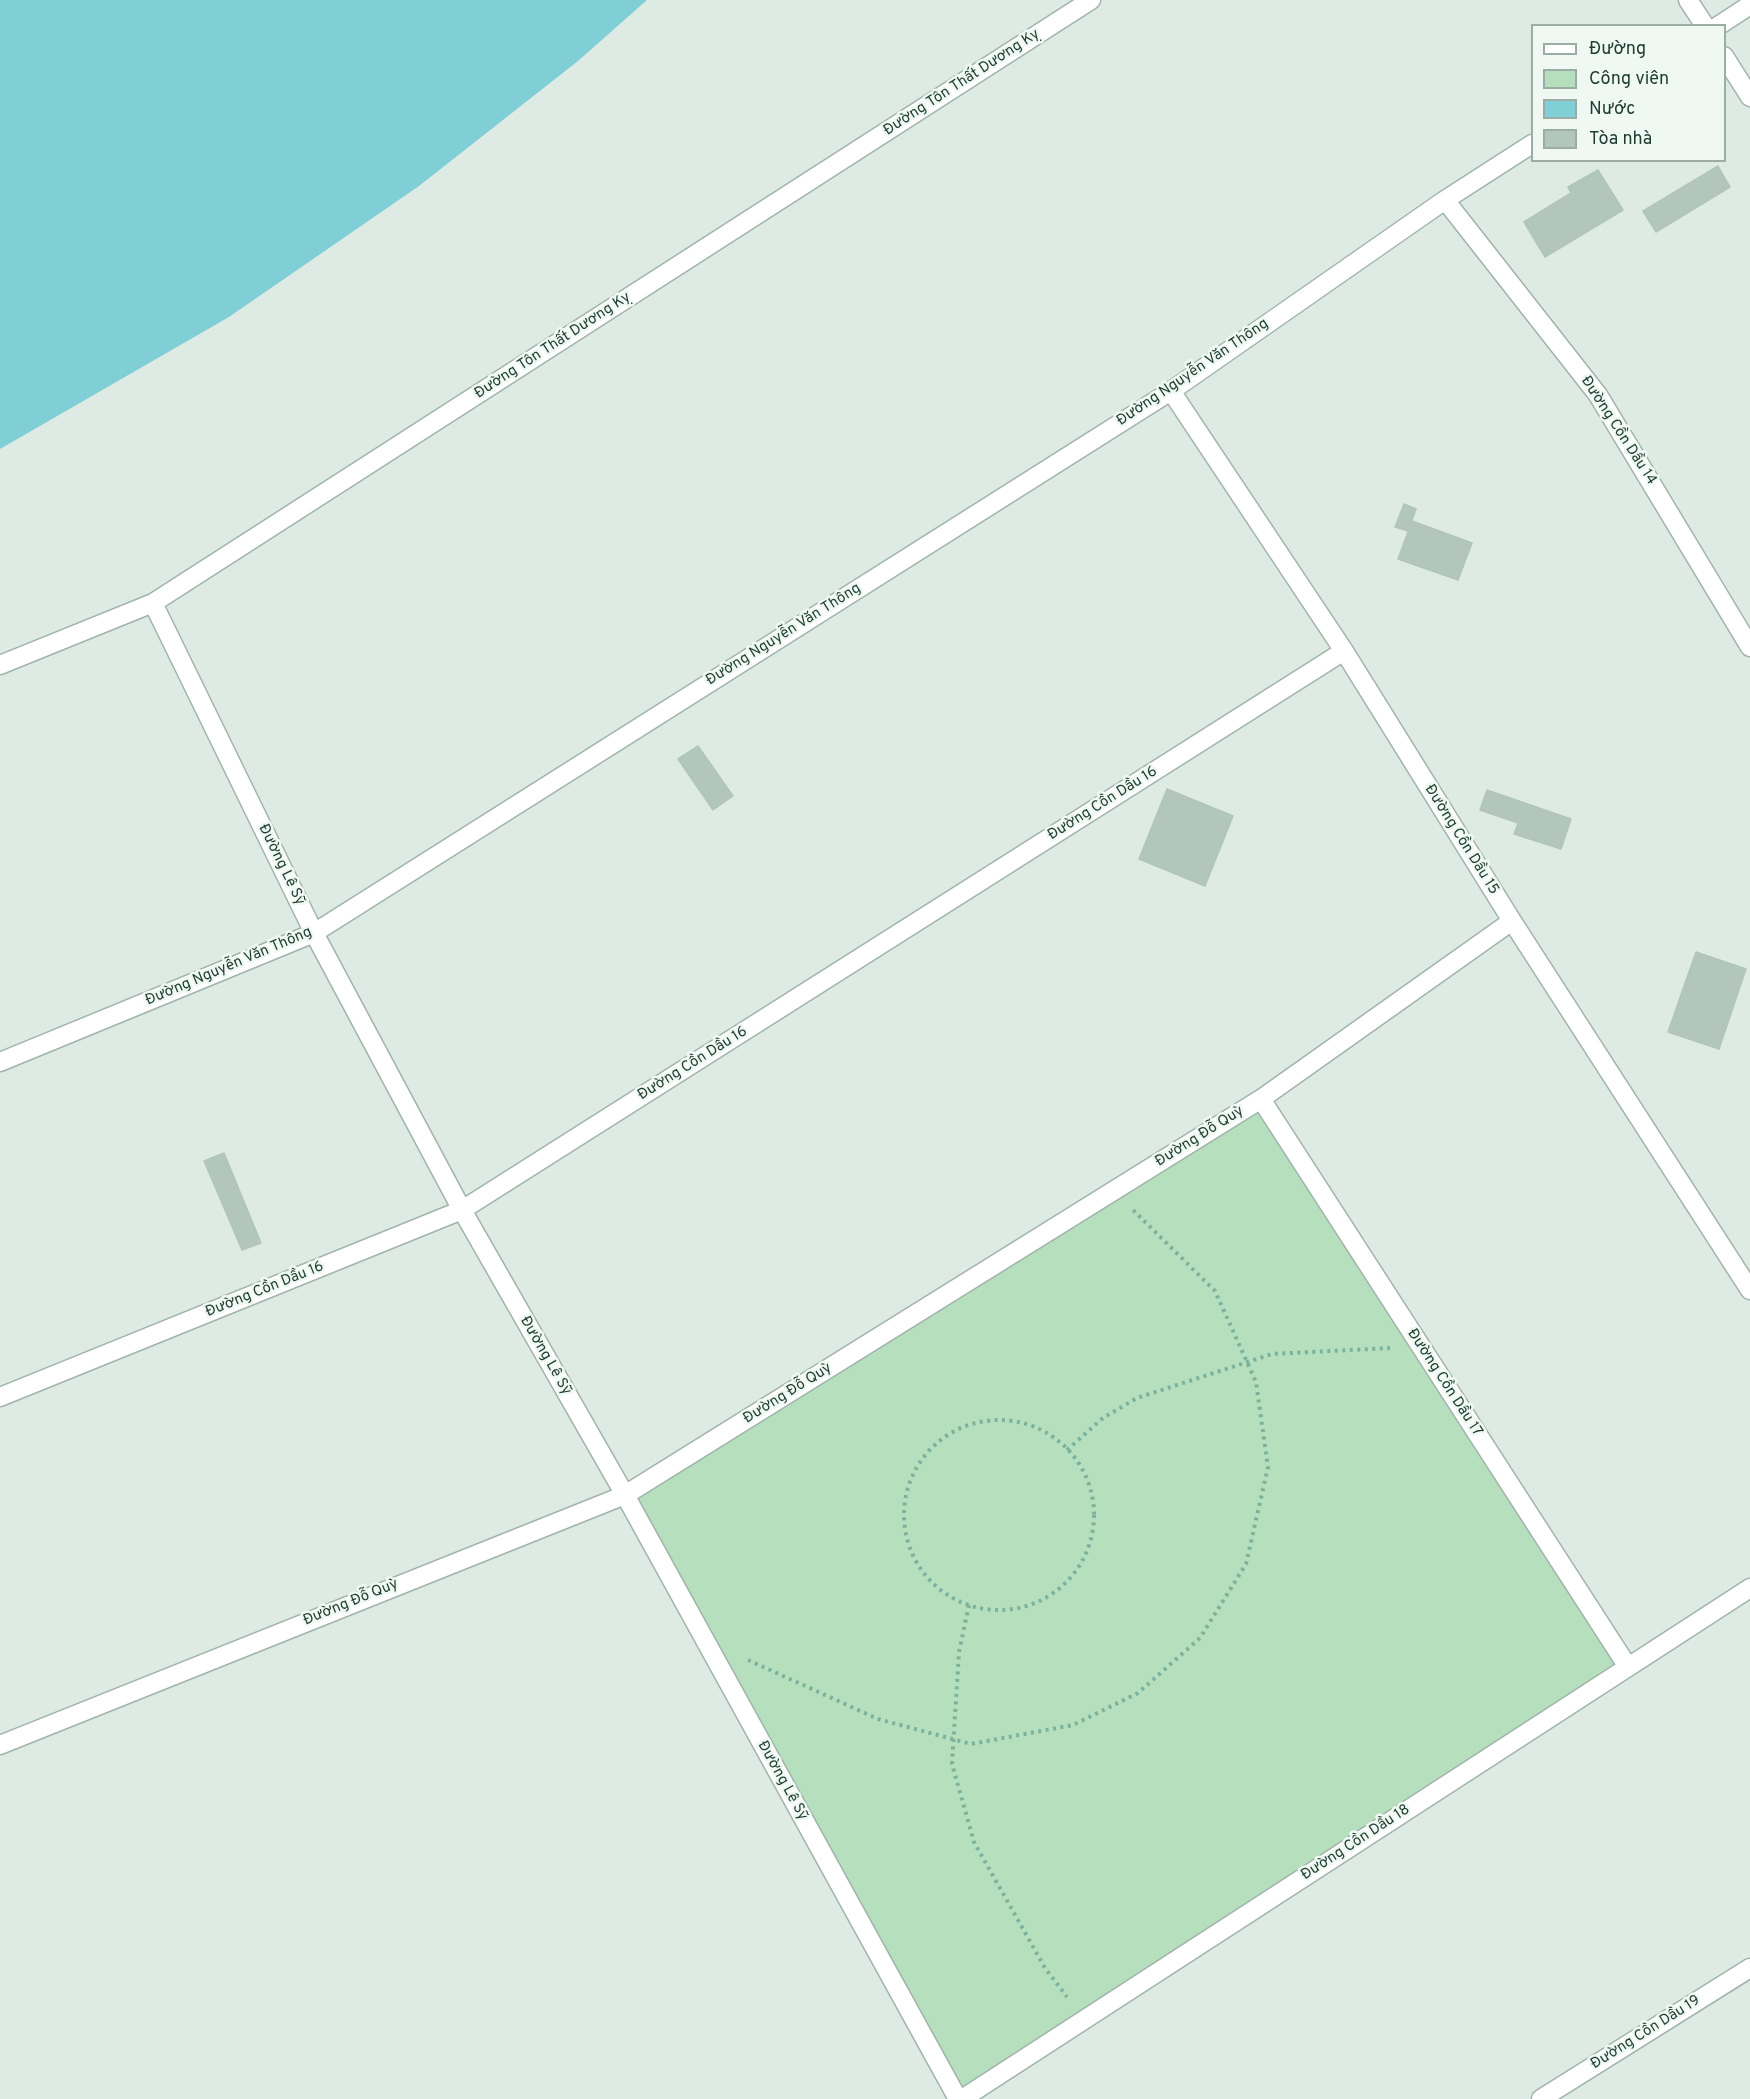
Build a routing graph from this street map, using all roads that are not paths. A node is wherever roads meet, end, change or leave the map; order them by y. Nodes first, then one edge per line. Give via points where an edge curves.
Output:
1 (1091, 0) edge
2 (1688, 0) edge
3 (1750, 5) edge
4 (1704, 24) edge
5 (1721, 24) edge
6 (1726, 58) edge
7 (1750, 97) edge
8 (1531, 145) edge
9 (1445, 200) junction
10 (1171, 391) junction
11 (153, 603) junction
12 (1750, 647) edge
13 (1344, 651) junction
14 (0, 665) edge
15 (1512, 921) junction
16 (314, 933) junction
17 (0, 1062) edge
18 (1261, 1099) junction
19 (462, 1210) junction
20 (1750, 1290) edge
21 (0, 1397) edge
22 (625, 1495) junction
23 (1750, 1588) edge
24 (1628, 1667) junction
25 (0, 1745) edge
26 (1750, 1968) edge
27 (960, 2099) edge
28 (1542, 2099) edge

1 - 11 street, Đường Tôn Thất Dương Kỵ
2 - 4 street
3 - 5 street
6 - 7 street
8 - 9 street, Đường Nguyễn Văn Thông
9 - 10 street, Đường Nguyễn Văn Thông
9 - 12 street, Đường Cồn Dầu 14 via 1598,395
10 - 13 street, Đường Cồn Dầu 15
10 - 16 street, Đường Nguyễn Văn Thông
11 - 14 street, Đường Tôn Thất Dương Kỵ
11 - 16 street, Đường Lê Sỹ
13 - 15 street, Đường Cồn Dầu 15
13 - 19 street, Đường Cồn Dầu 16
15 - 18 street, Đường Đỗ Quỳ
15 - 20 street, Đường Cồn Dầu 15
16 - 17 street, Đường Nguyễn Văn Thông
16 - 19 street, Đường Lê Sỹ
18 - 22 street, Đường Đỗ Quỳ
18 - 24 street, Đường Cồn Dầu 17
19 - 21 street, Đường Cồn Dầu 16
19 - 22 street, Đường Lê Sỹ
22 - 25 street, Đường Đỗ Quỳ
22 - 27 street, Đường Lê Sỹ
23 - 24 street, Đường Cồn Dầu 18
24 - 27 street, Đường Cồn Dầu 18
26 - 28 street, Đường Cồn Dầu 19

